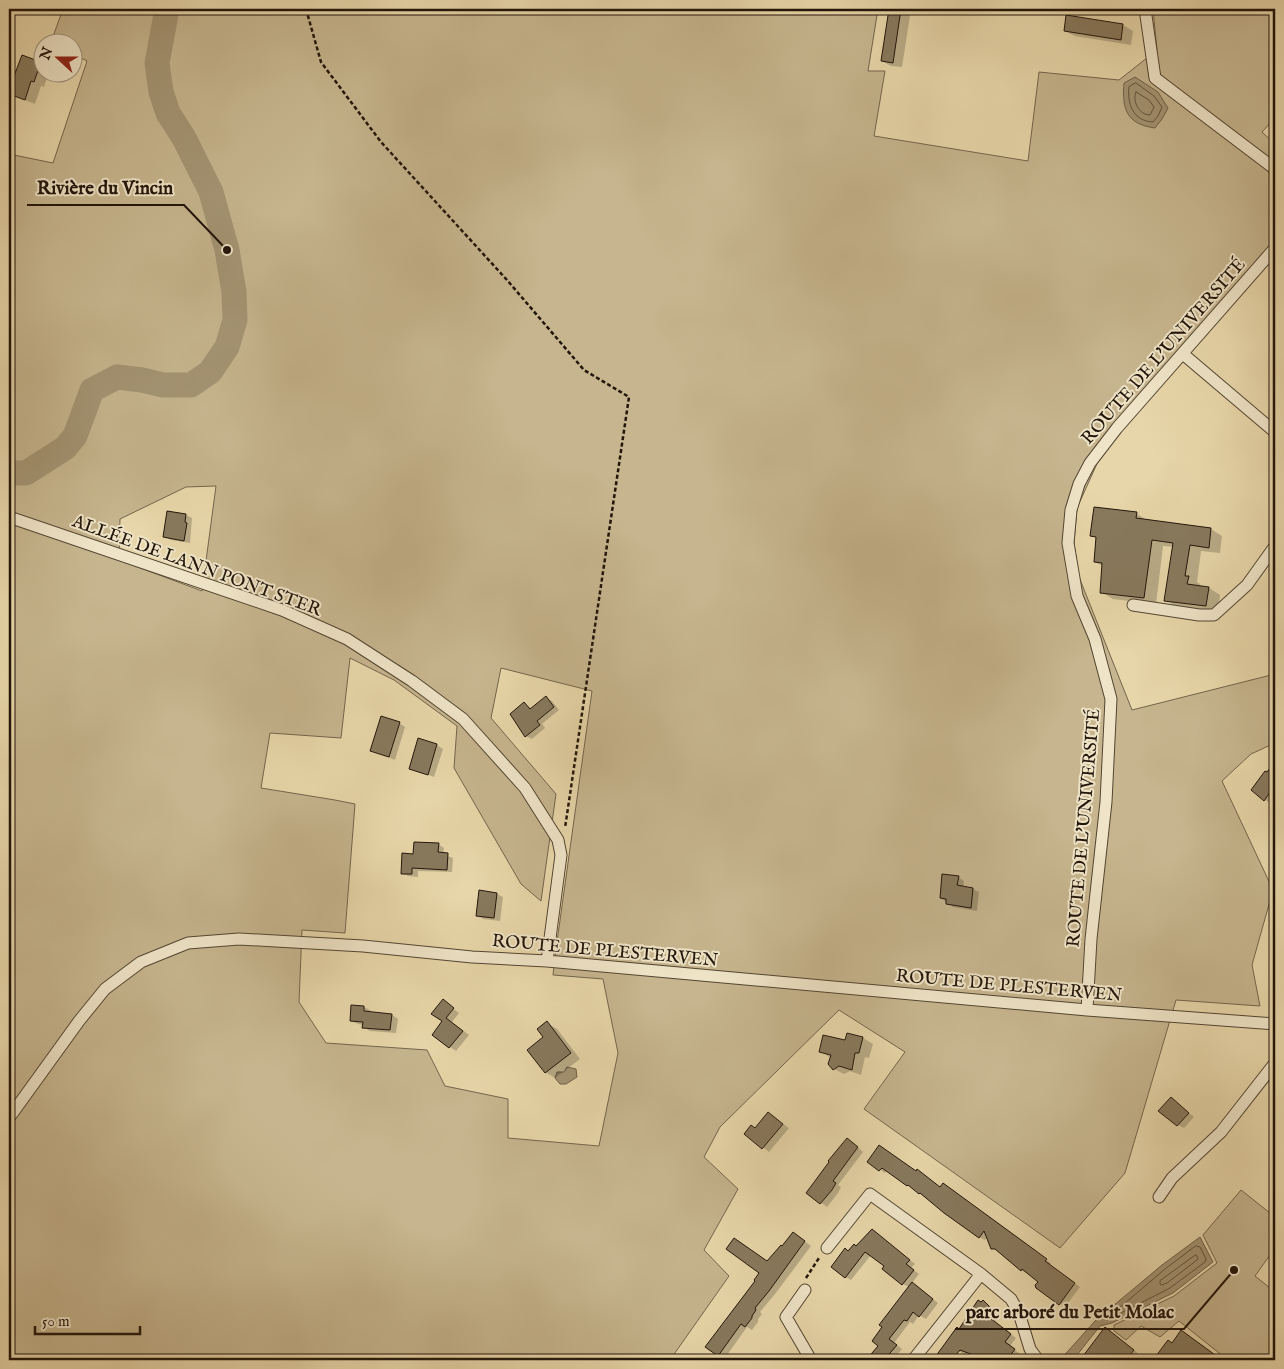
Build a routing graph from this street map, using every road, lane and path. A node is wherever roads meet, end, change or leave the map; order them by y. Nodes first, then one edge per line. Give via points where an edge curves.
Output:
1 (306, 9) edge
2 (1145, 9) edge
3 (1275, 169) edge
4 (1275, 248) edge
5 (1183, 354) junction
6 (1275, 432) edge
7 (9, 517) edge
8 (1275, 546) edge
9 (1132, 605) dead end
10 (558, 840) junction
11 (547, 961) junction
12 (1087, 1010) junction
13 (1275, 1024) edge
14 (1275, 1063) edge
15 (9, 1118) edge
16 (1159, 1197) dead end
17 (827, 1248) joint
18 (981, 1274) junction
19 (805, 1290) joint
20 (811, 1360) edge
21 (913, 1360) edge
22 (1038, 1360) edge

1 - 10 path via 321,62 382,142 584,370 628,397 565,829
2 - 3 street via 1154,78
4 - 5 street, ROUTE DE L'UNIVERSITÉ
5 - 6 street
5 - 12 street, ROUTE DE L'UNIVERSITÉ via 1090,463 1071,510 1068,543 1077,596 1095,639 1111,699 1106,802 1090,940
7 - 10 street, ALLÉE DE LANN PONT STER via 282,610 347,639 412,680 463,719 525,788
8 - 9 street via 1247,585 1214,615
10 - 11 street, ALLÉE DE LANN PONT STER via 561,855
11 - 12 street, ROUTE DE PLESTERVEN
11 - 15 street, ROUTE DE PLESTERVEN via 239,939 188,943 141,962 105,990
12 - 13 street, ROUTE DE PLESTERVEN
14 - 16 street via 1221,1132 1172,1178
17 - 18 street via 870,1194
17 - 19 path via 806,1276
18 - 21 street
18 - 22 street via 1011,1299
19 - 20 street via 786,1317

